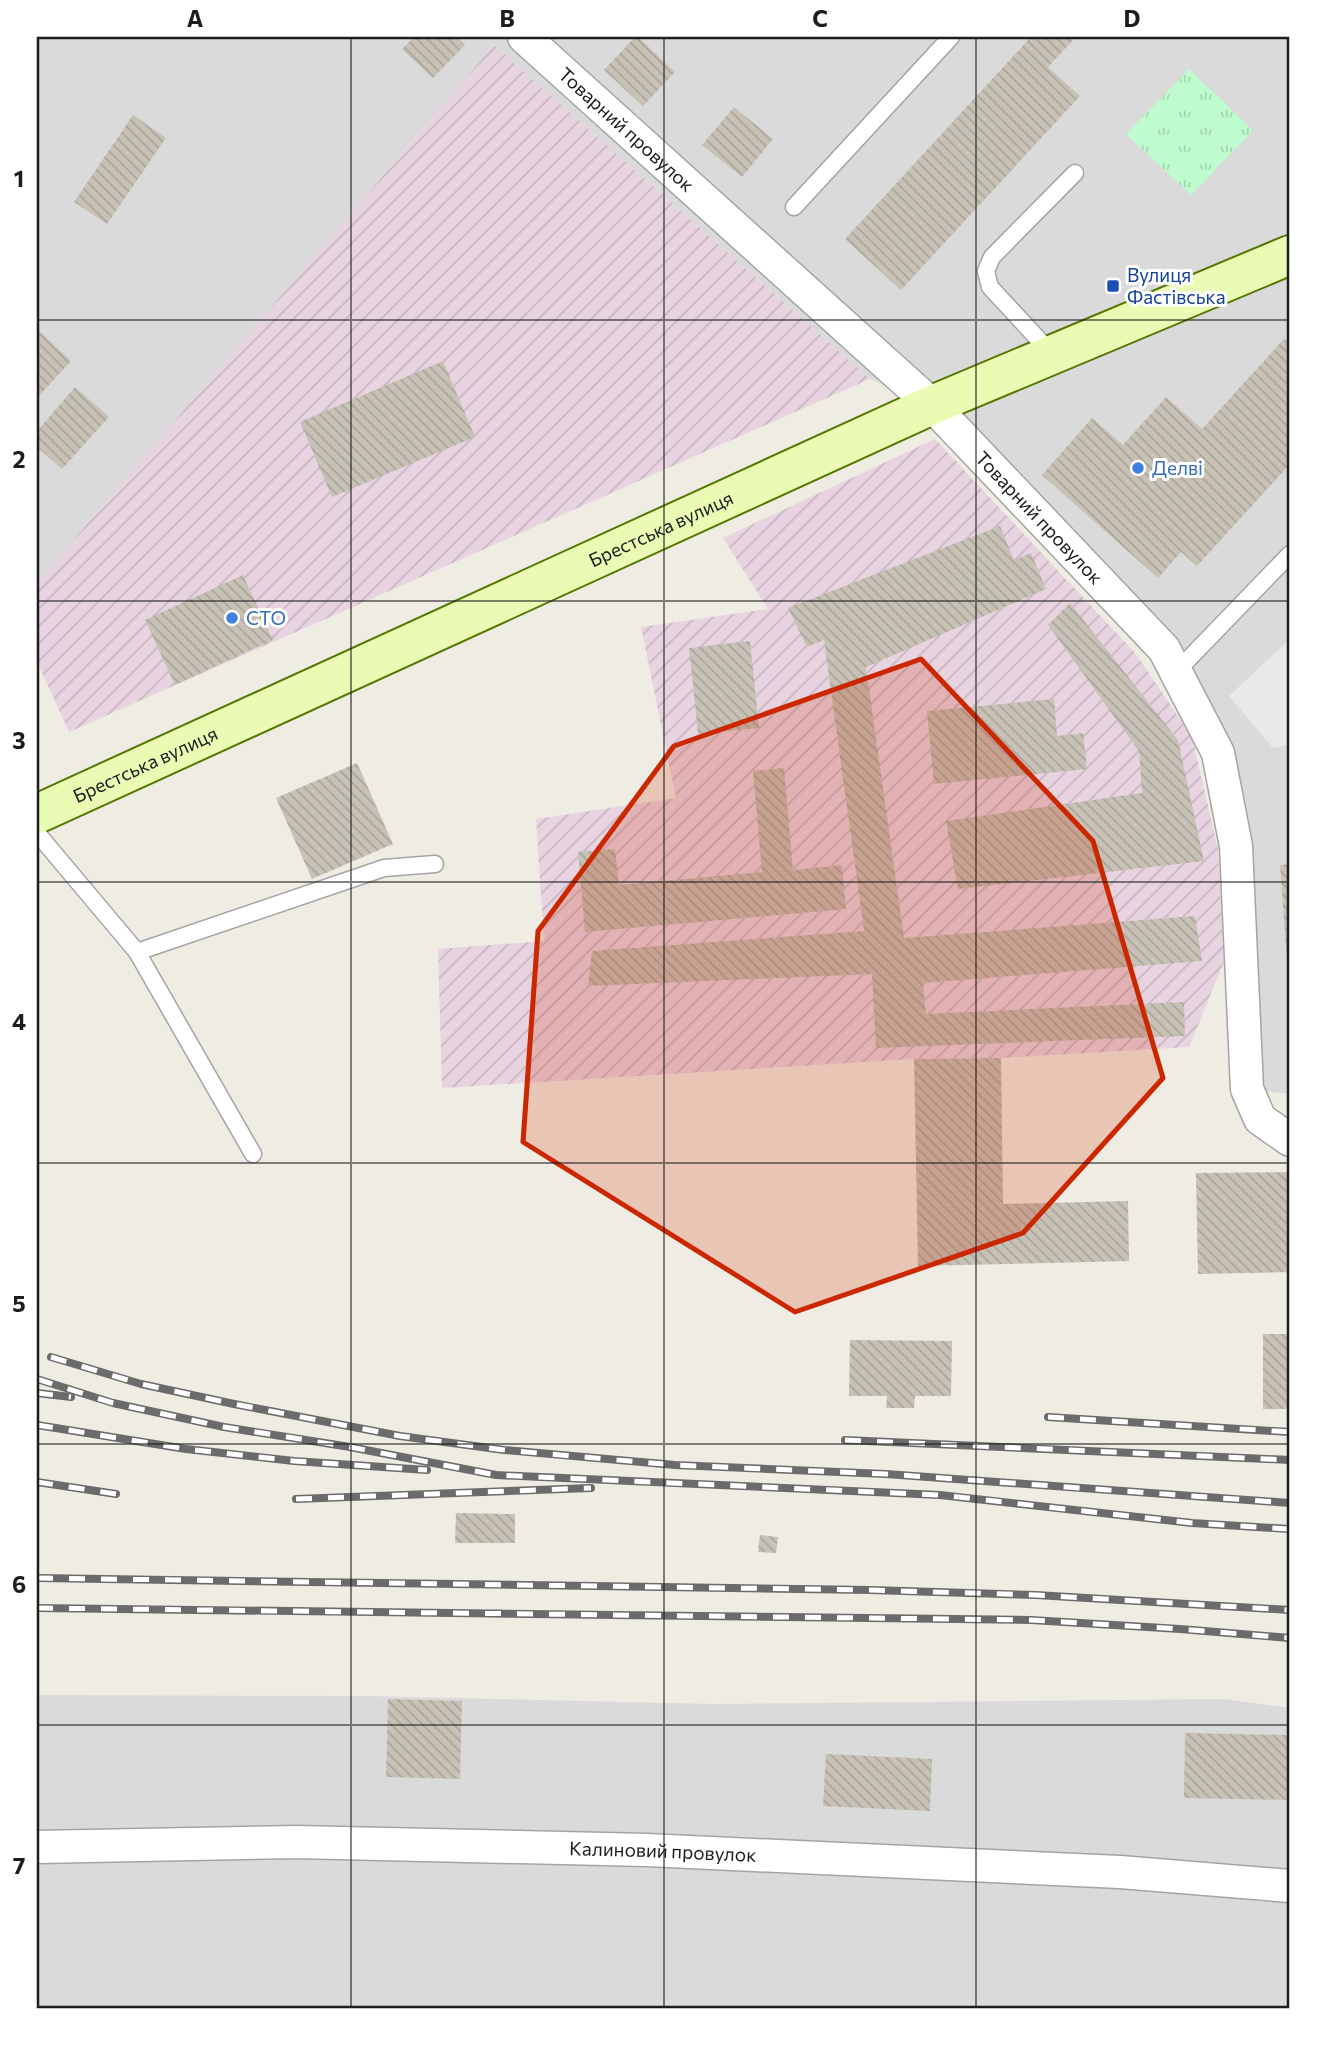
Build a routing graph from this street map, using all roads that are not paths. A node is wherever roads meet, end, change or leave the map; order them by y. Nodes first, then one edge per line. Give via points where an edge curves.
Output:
1 (524, 37) edge
2 (951, 37) edge
3 (1075, 173) dead end
4 (794, 207) dead end
5 (1290, 255) edge
6 (1052, 355) junction
7 (932, 405) junction
8 (1290, 554) edge
9 (1176, 672) junction
10 (37, 814) edge
11 (37, 833) edge
12 (435, 864) dead end
13 (137, 952) junction
14 (1290, 1140) edge
15 (253, 1154) dead end
16 (37, 1847) edge
17 (1290, 1886) edge

1 - 7 street, Товарний провулок
2 - 4 lane
3 - 6 lane via 992,257 986,271 990,287
5 - 6 street, Брестська вулиця
6 - 7 street, Брестська вулиця
7 - 9 street, Товарний провулок via 1164,649
7 - 10 street, Брестська вулиця
8 - 9 lane
9 - 14 street, Товарний провулок via 1218,753 1236,846 1247,1089 1260,1119
11 - 13 lane
12 - 13 lane via 384,868
13 - 15 lane
16 - 17 street, Калиновий провулок via 296,1842 647,1850 1120,1872

